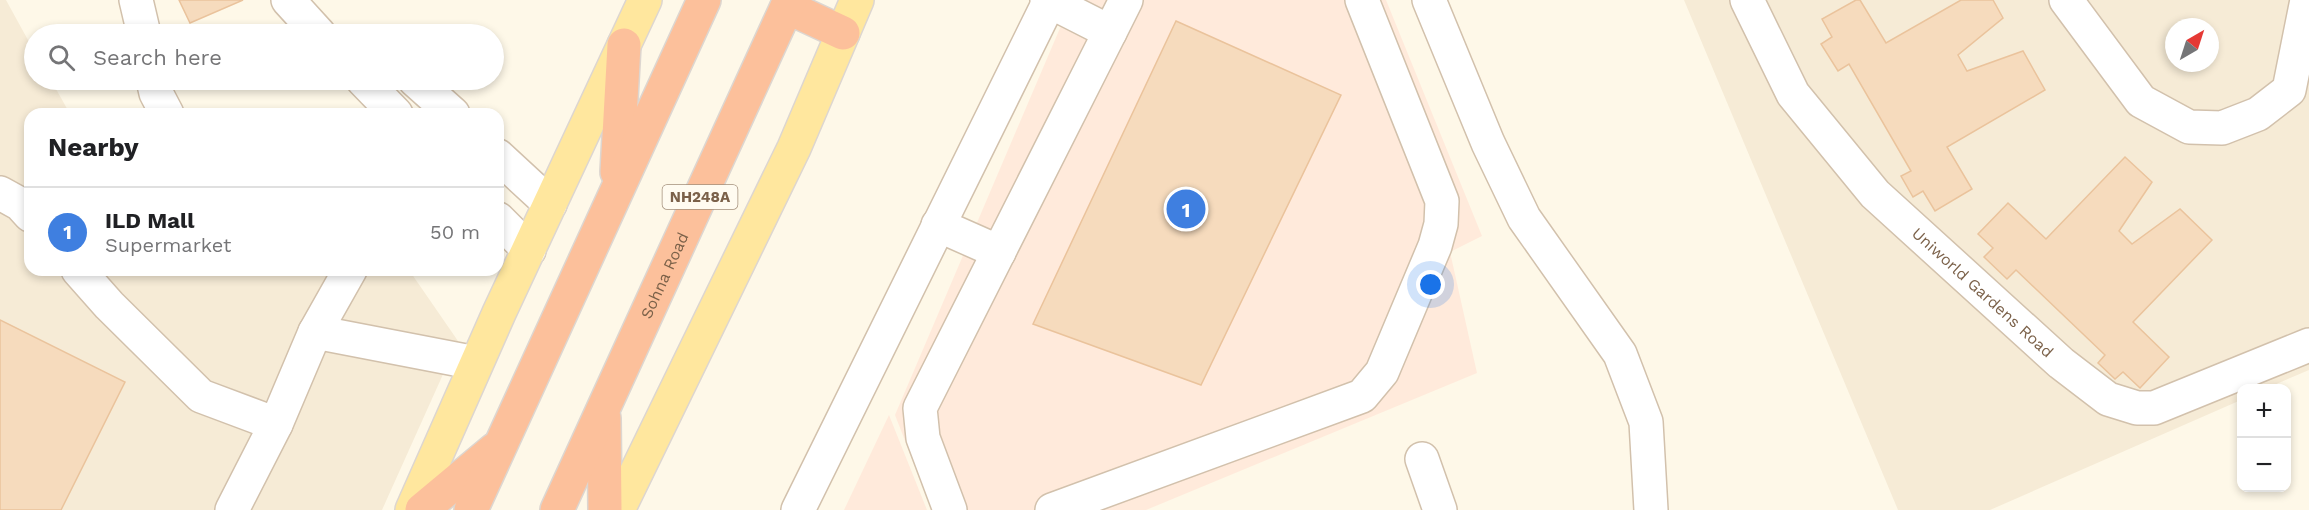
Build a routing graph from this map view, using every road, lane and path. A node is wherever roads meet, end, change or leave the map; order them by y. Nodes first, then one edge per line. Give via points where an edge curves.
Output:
1 (136, 0) edge
2 (288, 0) edge
3 (645, 0) edge
4 (704, 0) edge
5 (857, 0) edge
6 (1126, 0) edge
7 (1362, 0) edge
8 (1429, 0) edge
9 (1747, 0) edge
10 (2067, 0) edge
11 (2307, 0) edge
12 (1049, 1) edge
13 (788, 3) edge
14 (142, 24) edge
15 (310, 24) edge
16 (1110, 32) junction
17 (843, 33) junction
18 (624, 45) junction
19 (155, 90) edge
20 (373, 90) edge
21 (426, 90) edge
22 (164, 108) edge
23 (390, 108) edge
24 (446, 108) edge
25 (504, 162) edge
26 (615, 192) junction
27 (0, 193) edge
28 (550, 204) junction
29 (24, 208) edge
30 (504, 225) edge
31 (938, 225) junction
32 (529, 250) junction
33 (999, 252) junction
34 (83, 276) edge
35 (347, 276) edge
36 (315, 332) junction
37 (2309, 345) edge
38 (477, 363) junction
39 (603, 410) junction
40 (276, 424) junction
41 (502, 444) junction
42 (1422, 459) dead end
43 (232, 510) edge
44 (412, 510) edge
45 (422, 510) edge
46 (471, 510) edge
47 (557, 510) edge
48 (605, 510) edge
49 (618, 510) edge
50 (798, 510) edge
51 (950, 510) edge
52 (1052, 510) edge
53 (1440, 510) edge
54 (1651, 510) edge

1 - 14 street
2 - 15 street
3 - 18 main road
4 - 26 highway
5 - 17 main road
6 - 16 street
7 - 52 street via 1442,201 1435,246 1382,372 1362,396
8 - 54 street via 1488,143 1524,218 1620,354 1646,422
9 - 37 street, Uniworld Gardens Road via 1793,94 1875,194 2061,363 2108,399 2138,408 2154,408
10 - 11 street via 2141,101 2189,127 2222,128 2258,114 2289,90
12 - 16 street
12 - 31 street
13 - 17 highway
13 - 39 highway, Sohna Road / NH248A
16 - 33 street
17 - 49 main road via 794,148
18 - 26 highway
18 - 28 main road
19 - 22 street
20 - 23 street
21 - 24 street
25 - 28 street
26 - 41 highway
27 - 29 street
28 - 32 main road
30 - 32 street
31 - 33 street
31 - 50 street
32 - 38 main road
33 - 51 street via 920,408 923,438
34 - 40 street via 201,396
35 - 36 street
36 - 38 street
36 - 40 street
38 - 44 main road
39 - 47 highway, Sohna Road / NH248A
39 - 48 highway
40 - 43 street
41 - 45 highway
41 - 46 highway
42 - 53 street

